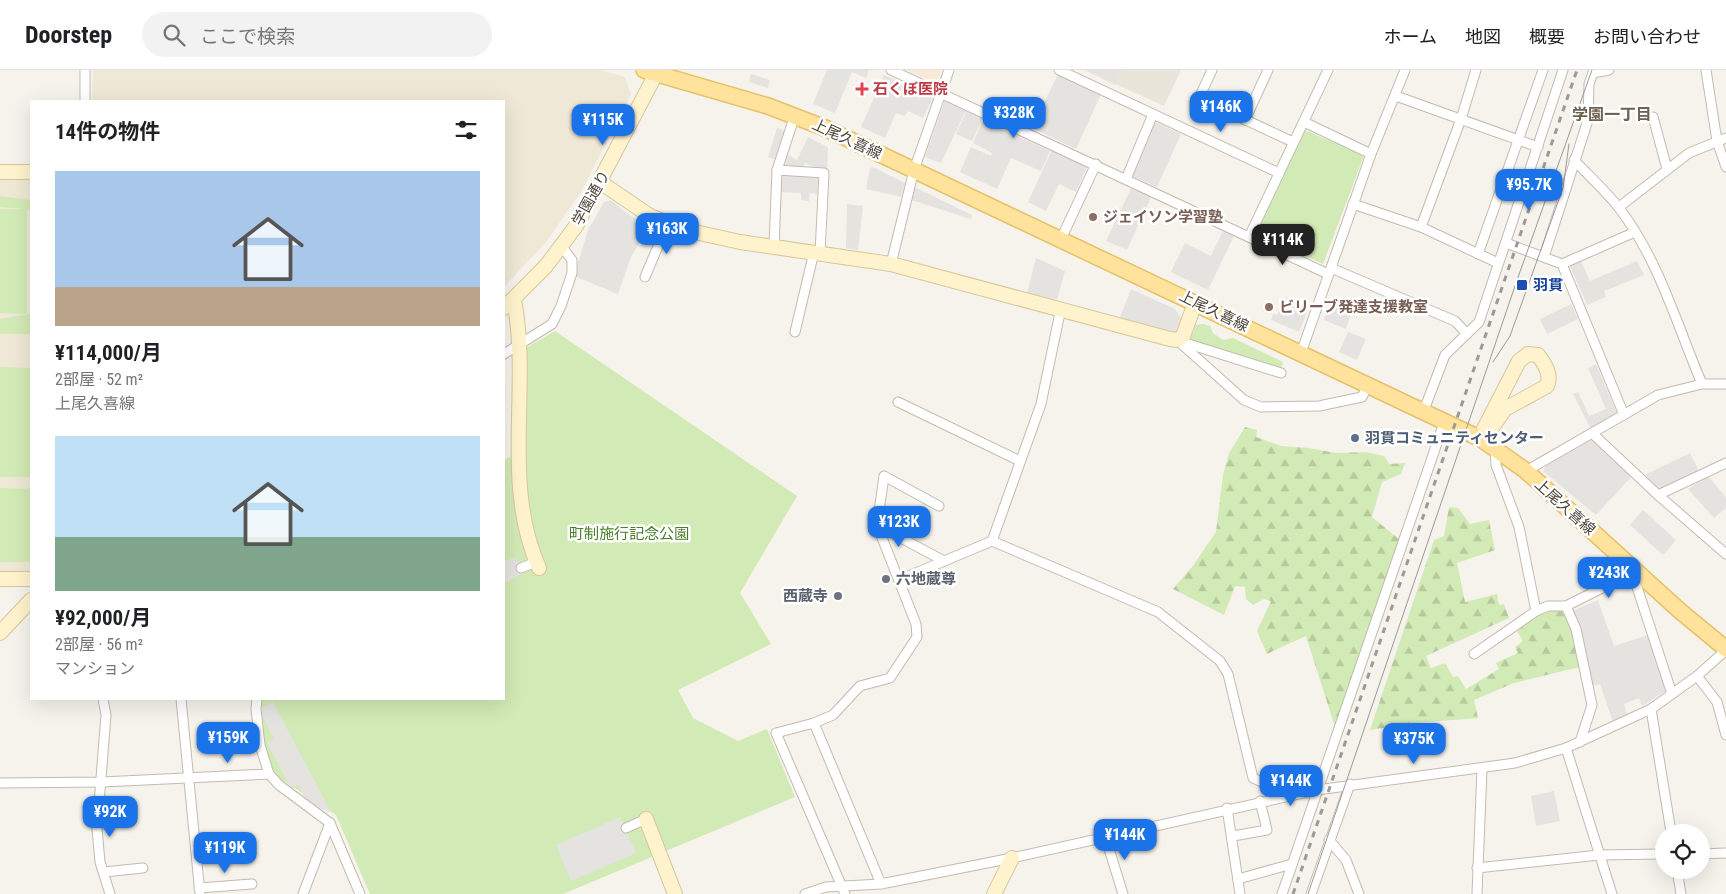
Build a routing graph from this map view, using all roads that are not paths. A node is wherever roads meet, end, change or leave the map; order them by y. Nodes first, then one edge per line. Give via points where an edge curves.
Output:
1 (86, 70) edge
2 (891, 70) edge
3 (949, 70) edge
4 (1058, 70) edge
5 (1212, 70) edge
6 (1268, 70) edge
7 (1328, 70) edge
8 (1405, 70) edge
9 (1476, 70) edge
10 (1542, 70) edge
11 (1563, 70) edge
12 (1609, 70) edge
13 (1706, 70) edge
14 (653, 71) edge
15 (1594, 72) edge
16 (941, 92) junction
17 (1396, 96) junction
18 (86, 100) edge
19 (1152, 114) junction
20 (795, 115) junction
21 (1653, 117) dead end
22 (1461, 119) junction
23 (1244, 120) junction
24 (1304, 122) junction
25 (1721, 139) edge
26 (1518, 140) junction
27 (1293, 142) junction
28 (1538, 147) junction
29 (1371, 154) junction
30 (1574, 160) junction
31 (1096, 164) junction
32 (1726, 167) edge
33 (1667, 169) junction
34 (778, 170) junction
35 (914, 170) junction
36 (0, 172) edge
37 (30, 172) edge
38 (1279, 173) junction
39 (1126, 179) junction
40 (600, 182) junction
41 (1354, 204) junction
42 (1618, 207) junction
43 (667, 225) junction
44 (1421, 228) junction
45 (1635, 232) junction
46 (1249, 237) junction
47 (1061, 239) junction
48 (1506, 243) junction
49 (774, 247) junction
50 (562, 248) junction
51 (817, 253) junction
52 (1478, 254) junction
53 (1544, 257) junction
54 (1498, 263) junction
55 (891, 264) junction
56 (1562, 264) junction
57 (1330, 271) junction
58 (645, 277) dead end
59 (1195, 303) junction
60 (509, 304) edge
61 (1061, 308) junction
62 (795, 332) dead end
63 (1467, 334) junction
64 (1177, 340) junction
65 (520, 344) junction
66 (505, 353) edge
67 (1301, 353) junction
68 (1281, 373) dead end
69 (1511, 378) junction
70 (1702, 384) junction
71 (1726, 384) edge
72 (1368, 385) junction
73 (1522, 400) junction
74 (898, 402) dead end
75 (1424, 410) junction
76 (1624, 415) junction
77 (1445, 420) junction
78 (1593, 434) junction
79 (1481, 439) junction
80 (1495, 446) junction
81 (1020, 461) junction
82 (1726, 463) edge
83 (1526, 471) junction
84 (1658, 495) junction
85 (939, 506) dead end
86 (877, 525) junction
87 (992, 541) junction
88 (1726, 554) edge
89 (944, 561) junction
90 (537, 565) joint
91 (521, 568) dead end
92 (1634, 573) junction
93 (0, 579) edge
94 (30, 579) edge
95 (899, 580) junction
96 (30, 601) edge
97 (1566, 606) junction
98 (1536, 611) junction
99 (0, 633) edge
100 (1726, 650) edge
101 (1474, 654) dead end
102 (1697, 676) junction
103 (1672, 694) junction
104 (103, 700) edge
105 (181, 700) edge
106 (257, 700) edge
107 (1651, 709) junction
108 (814, 722) junction
109 (1726, 735) edge
110 (1580, 742) junction
111 (1566, 748) junction
112 (1482, 769) junction
113 (269, 774) junction
114 (188, 778) junction
115 (102, 782) junction
116 (0, 783) edge
117 (1350, 784) junction
118 (1317, 790) junction
119 (1290, 795) junction
120 (1260, 801) junction
121 (1227, 808) junction
122 (646, 819) joint
123 (330, 823) junction
124 (1670, 824) edge
125 (626, 828) dead end
126 (1105, 836) junction
127 (1232, 836) junction
128 (1329, 840) junction
129 (1726, 853) edge
130 (1655, 854) edge
131 (1710, 854) edge
132 (1599, 855) junction
133 (1012, 858) junction
134 (1292, 864) junction
135 (143, 868) dead end
136 (1477, 868) junction
137 (104, 872) junction
138 (1238, 879) junction
139 (1678, 879) edge
140 (252, 884) dead end
141 (881, 884) junction
142 (841, 885) junction
143 (200, 891) edge
144 (110, 894) edge
145 (303, 894) edge
146 (360, 894) edge
147 (675, 894) edge
148 (804, 894) edge
149 (845, 894) edge
150 (994, 894) edge
151 (1122, 894) edge
152 (1240, 894) edge
153 (1282, 894) edge
154 (1311, 894) edge
155 (1358, 894) edge
156 (1477, 894) edge
157 (1612, 894) edge
158 (1681, 894) edge

1 - 18 street
2 - 16 street
3 - 16 street
4 - 19 street
5 - 23 street via 1199,98
6 - 23 street
7 - 24 street
8 - 17 street
9 - 22 street
10 - 26 street
11 - 28 street
12 - 15 street
13 - 25 street
14 - 20 main road, 上尾久喜線
14 - 40 street, 学園通り
15 - 30 street via 1589,84 1588,120
16 - 31 street
16 - 35 street
17 - 22 street
17 - 29 street
19 - 38 street
19 - 39 street
20 - 34 street
20 - 35 main road, 上尾久喜線
21 - 33 street
22 - 26 street
22 - 44 street
23 - 27 street
24 - 27 street
24 - 29 street
25 - 32 street
25 - 33 street via 1689,153
26 - 28 street
26 - 52 street
27 - 38 street
28 - 48 street
29 - 41 street
30 - 42 street
30 - 53 street
31 - 39 street
31 - 47 street
33 - 42 street
34 - 49 street
34 - 51 street via 824,173
35 - 47 main road, 上尾久喜線
35 - 55 street
36 - 37 street
38 - 46 street
39 - 46 street
40 - 43 street via 631,206
40 - 50 street, 学園通り
41 - 44 street
41 - 57 street
42 - 45 street
43 - 49 street via 712,237
43 - 58 street
44 - 52 street
45 - 56 street
45 - 70 street via 1652,263
46 - 57 street
47 - 59 main road, 上尾久喜線
48 - 53 street
48 - 54 street
49 - 51 street
50 - 60 street, 学園通り
50 - 65 street via 572,260 572,273 561,306 552,324
51 - 55 street
51 - 62 street
52 - 54 street
53 - 56 street
54 - 63 street via 1480,322
55 - 61 street
56 - 76 street
57 - 63 street via 1454,321
57 - 67 street
59 - 64 street via 1183,336
59 - 67 main road, 上尾久喜線
60 - 65 street
61 - 64 street
61 - 81 street via 1041,404
63 - 75 street via 1445,355
64 - 68 street
64 - 72 street via 1244,400 1261,407 1318,406 1353,399 1362,397
65 - 66 street
65 - 90 street via 518,468 527,535
67 - 72 main road, 上尾久喜線
69 - 73 street
69 - 73 street via 1522,358 1534,354 1542,360 1549,374 1547,386
69 - 79 street
70 - 71 street
70 - 76 street via 1658,395
72 - 75 main road, 上尾久喜線
73 - 79 street via 1501,412
74 - 81 street
75 - 77 main road, 上尾久喜線
76 - 78 street
77 - 79 main road, 上尾久喜線
77 - 118 street
78 - 83 street
78 - 84 street
79 - 80 main road, 上尾久喜線
80 - 83 main road, 上尾久喜線
80 - 98 street via 1496,465 1519,527
81 - 87 street
82 - 84 street
83 - 92 main road, 上尾久喜線
84 - 88 street
85 - 86 street via 884,476
86 - 89 street
86 - 95 street
87 - 89 street
87 - 119 street via 1158,612 1220,661 1228,674 1253,778
89 - 95 street
90 - 91 street
92 - 97 street
92 - 100 main road, 上尾久喜線
92 - 103 street
93 - 94 street
95 - 108 street via 916,624 916,637 890,678 860,686 833,715
96 - 99 street
97 - 98 street via 1548,606
97 - 110 street via 1576,629 1592,704
98 - 101 street
100 - 102 street
102 - 103 street
102 - 109 street via 1718,702
103 - 107 street
104 - 115 street via 106,715
105 - 114 street
106 - 113 street via 260,745
107 - 110 street
107 - 124 street
108 - 141 street
108 - 142 street via 776,733
110 - 111 street
111 - 112 street
111 - 132 street
112 - 117 street
112 - 136 street
113 - 114 street
113 - 123 street
114 - 115 street
114 - 143 street
115 - 116 street
115 - 137 street via 97,829
117 - 118 street
117 - 128 street
118 - 119 street
118 - 134 street
119 - 120 street
120 - 121 street
120 - 127 street via 1267,830
121 - 126 street
121 - 127 street
122 - 125 street
122 - 147 street
123 - 145 street
123 - 146 street
126 - 133 street
126 - 151 street
127 - 138 street
128 - 154 street
128 - 155 street via 1346,860
129 - 131 street
130 - 132 street
132 - 136 street
132 - 157 street
133 - 141 street
133 - 150 street
134 - 138 street
134 - 153 street
135 - 137 street
136 - 156 street
137 - 144 street
138 - 152 street
139 - 158 street
140 - 143 street
141 - 142 street
142 - 148 street
142 - 149 street

